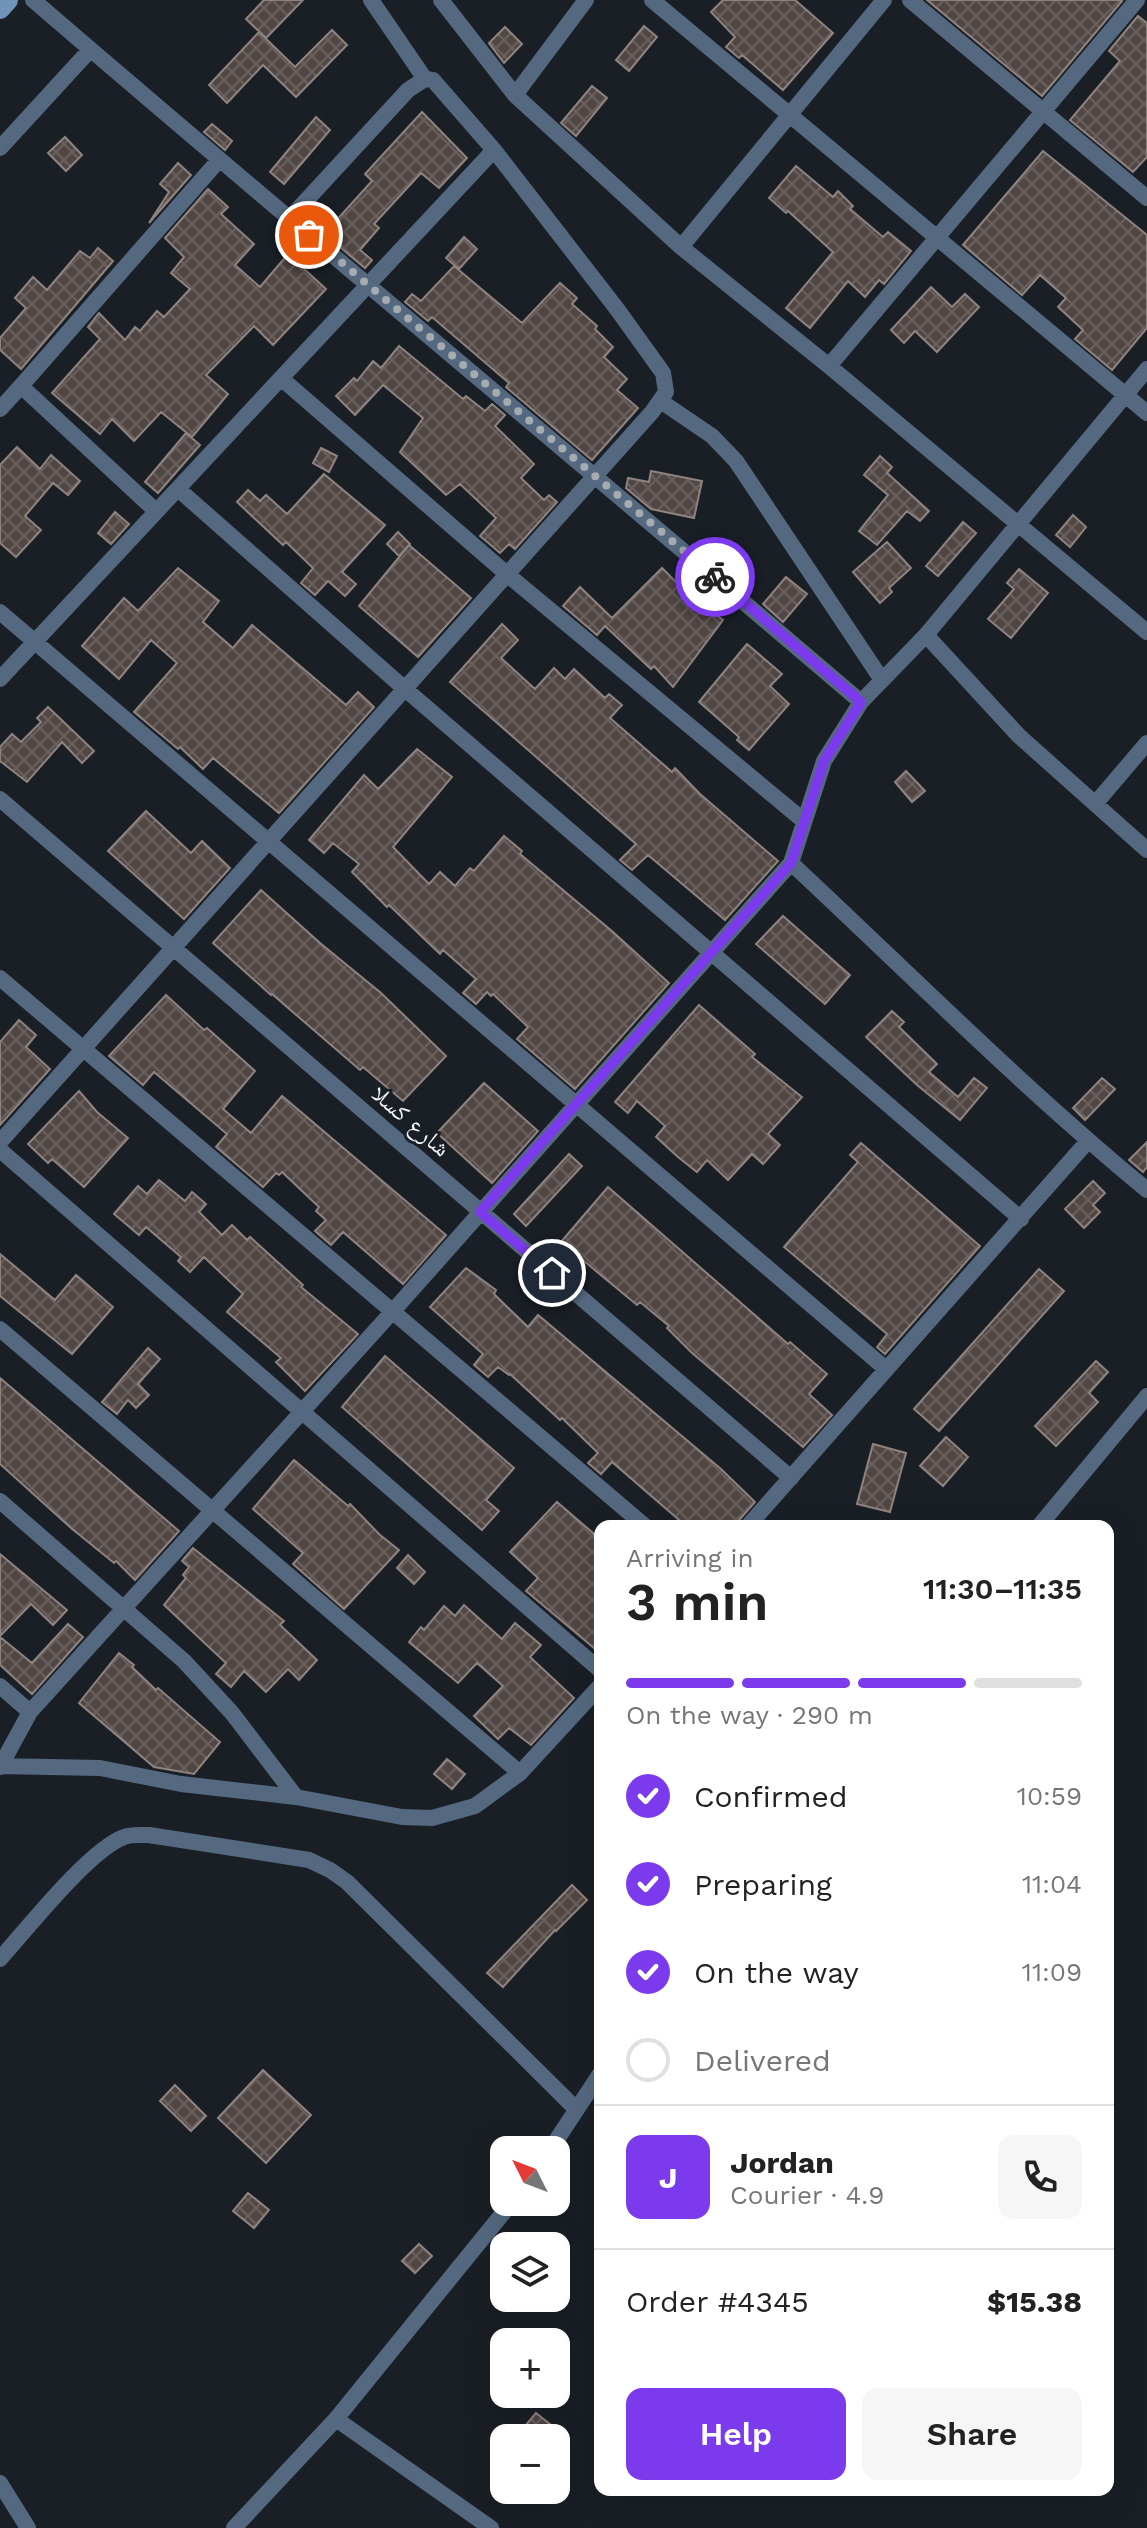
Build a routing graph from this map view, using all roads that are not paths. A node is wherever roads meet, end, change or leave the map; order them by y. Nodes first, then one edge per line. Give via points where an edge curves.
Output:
1 (8, 0) edge
2 (33, 0) edge
3 (371, 0) edge
4 (441, 0) edge
5 (586, 0) edge
6 (652, 0) edge
7 (884, 0) edge
8 (910, 0) edge
9 (1137, 0) edge
10 (0, 9) edge
11 (90, 50) junction
12 (425, 79) junction
13 (515, 95) junction
14 (1043, 111) junction
15 (789, 113) junction
16 (0, 148) edge
17 (494, 150) junction
18 (219, 160) junction
19 (1147, 198) edge
20 (290, 218) junction
21 (935, 238) junction
22 (681, 247) junction
23 (366, 285) junction
24 (829, 366) junction
25 (1147, 369) edge
26 (282, 379) junction
27 (21, 386) junction
28 (1125, 395) junction
29 (662, 402) junction
30 (0, 409) edge
31 (1147, 413) edge
32 (595, 475) junction
33 (178, 489) junction
34 (156, 511) junction
35 (1018, 525) junction
36 (508, 575) junction
37 (0, 612) edge
38 (1147, 632) edge
39 (926, 635) junction
40 (34, 642) junction
41 (0, 679) edge
42 (882, 680) junction
43 (405, 689) junction
44 (861, 702) junction
45 (1147, 743) edge
46 (0, 799) edge
47 (1095, 804) junction
48 (804, 821) junction
49 (267, 842) junction
50 (1147, 850) edge
51 (791, 863) junction
52 (173, 948) junction
53 (712, 953) junction
54 (0, 978) edge
55 (82, 1048) junction
56 (576, 1105) junction
57 (1088, 1141) junction
58 (0, 1142) edge
59 (0, 1150) edge
60 (1147, 1190) edge
61 (480, 1212) junction
62 (1021, 1219) junction
63 (393, 1311) junction
64 (0, 1329) edge
65 (886, 1369) junction
66 (1147, 1396) edge
67 (303, 1412) junction
68 (791, 1478) junction
69 (0, 1501) edge
70 (211, 1511) junction
71 (638, 1520) edge
72 (753, 1520) edge
73 (1044, 1520) edge
74 (123, 1609) junction
75 (594, 1665) edge
76 (0, 1686) edge
77 (594, 1693) edge
78 (30, 1712) junction
79 (0, 1766) edge
80 (520, 1773) junction
81 (296, 1797) junction
82 (0, 1959) edge
83 (594, 2083) edge
84 (576, 2109) junction
85 (559, 2136) edge
86 (501, 2216) edge
87 (336, 2419) junction
88 (0, 2483) edge
89 (28, 2528) edge
90 (234, 2528) edge
91 (491, 2528) edge

1 - 10 main road
2 - 11 street
3 - 12 street
4 - 13 street
5 - 13 street
6 - 15 street
7 - 15 street
8 - 14 street
9 - 14 street
11 - 16 street
11 - 18 street
12 - 17 street via 433,80
12 - 20 street via 408,90
13 - 22 street
14 - 19 street
14 - 21 street
15 - 21 street
15 - 22 street
17 - 23 street
17 - 29 street via 663,373
18 - 20 street
18 - 27 street
20 - 23 street
21 - 24 street
21 - 28 street
22 - 24 street
23 - 26 street
23 - 32 street
24 - 35 street
25 - 28 street
26 - 33 street
26 - 36 street
27 - 30 street
27 - 34 street
28 - 31 street
28 - 35 street
29 - 32 street
29 - 42 street via 712,436 736,461
32 - 36 street
32 - 44 street
33 - 34 street
33 - 43 street
34 - 40 street
35 - 38 street
35 - 39 street
36 - 43 street
36 - 48 street
37 - 40 street
39 - 42 street
39 - 47 street via 1019,736
40 - 41 street
40 - 49 street
42 - 44 street
43 - 49 street
43 - 53 street
44 - 48 street via 824,761
45 - 47 street
46 - 52 street, شارع كسلا
47 - 50 street
48 - 51 street
49 - 52 street
49 - 56 street
51 - 53 street
51 - 57 street
52 - 55 street
52 - 61 street, شارع كسلا
53 - 56 street
53 - 62 street
54 - 55 street
55 - 58 street
55 - 63 street
56 - 61 street
56 - 65 street
57 - 60 street
57 - 62 street
59 - 67 street
61 - 63 street
61 - 68 street, شارع كسلا
62 - 65 street
63 - 67 street
63 - 71 street
64 - 70 street
65 - 68 street
66 - 73 street
67 - 70 street
67 - 75 street
68 - 72 street
69 - 74 street
70 - 74 street
70 - 80 street
74 - 78 street
74 - 81 street via 184,1661 232,1713
76 - 78 street
77 - 80 street
78 - 79 street
79 - 81 street via 100,1768
80 - 81 street via 475,1806 432,1818
82 - 84 street via 86,1864 125,1836 149,1835 309,1860 347,1882
83 - 84 street
84 - 85 street
86 - 87 street
87 - 90 street
87 - 91 street
88 - 89 street

